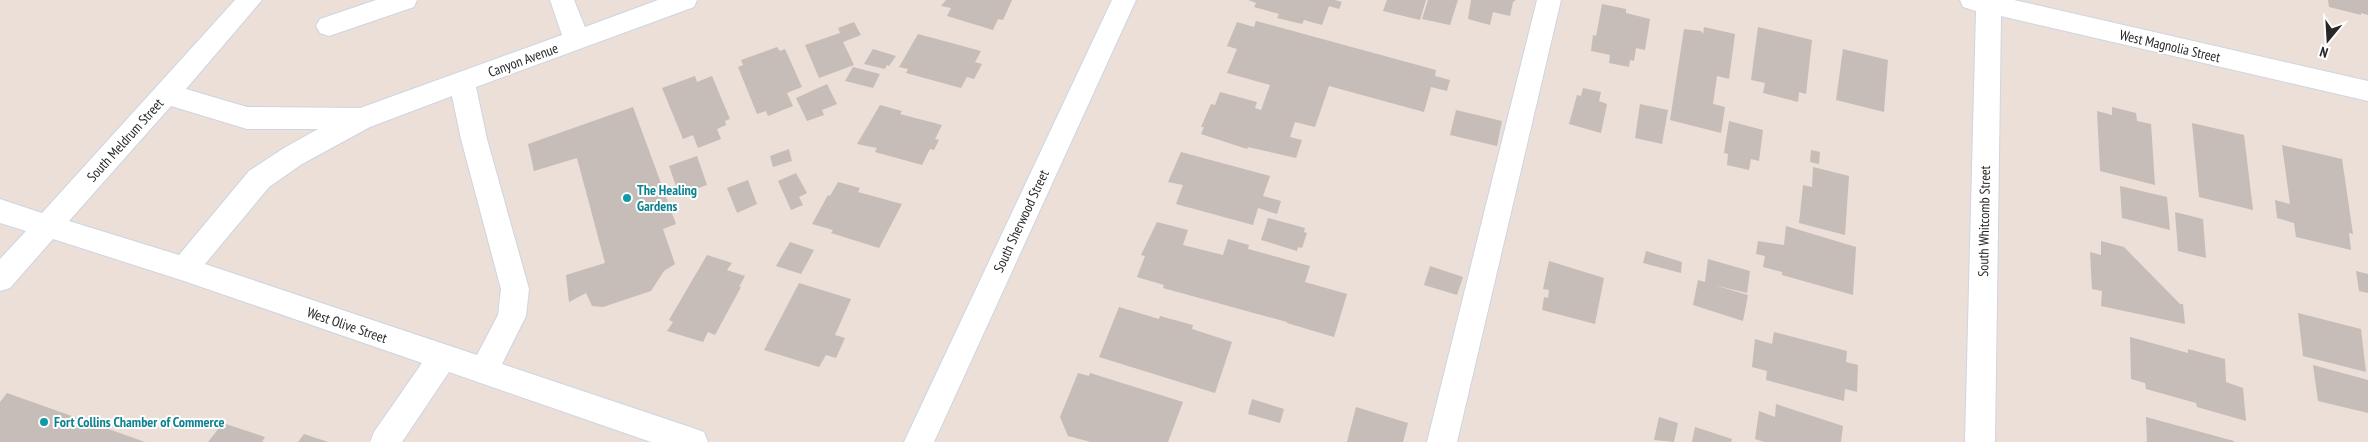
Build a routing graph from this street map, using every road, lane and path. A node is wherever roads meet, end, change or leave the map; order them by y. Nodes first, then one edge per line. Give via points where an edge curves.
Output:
1 (250, 0) edge
2 (405, 0) edge
3 (562, 0) edge
4 (685, 0) edge
5 (1124, 0) edge
6 (1549, 0) edge
7 (1983, 1) edge
8 (329, 26) dead end
9 (578, 40) junction
10 (462, 82) junction
11 (2368, 91) edge
12 (166, 94) junction
13 (361, 119) junction
14 (0, 212) edge
15 (48, 226) junction
16 (184, 269) junction
17 (0, 278) edge
18 (442, 358) junction
19 (483, 372) junction
20 (385, 442) edge
21 (693, 442) edge
22 (919, 442) edge
23 (1442, 442) edge
24 (1980, 442) edge

1 - 12 street, South Meldrum Street
2 - 8 street
3 - 9 street
4 - 9 street, Canyon Avenue
5 - 22 street, South Sherwood Street
6 - 23 street
7 - 11 street, West Magnolia Street
7 - 24 street, South Whitcomb Street
9 - 10 street, Canyon Avenue
10 - 13 street, Canyon Avenue
10 - 19 street via 474,139 515,289 512,316
12 - 13 street, Canyon Avenue via 247,118
12 - 15 street, South Meldrum Street
13 - 16 street, Canyon Avenue via 293,156 259,179
14 - 15 street, West Olive Street
15 - 16 street, West Olive Street
15 - 17 street, South Meldrum Street
16 - 18 street, West Olive Street
18 - 19 street, West Olive Street
18 - 20 street
19 - 21 street, West Olive Street

